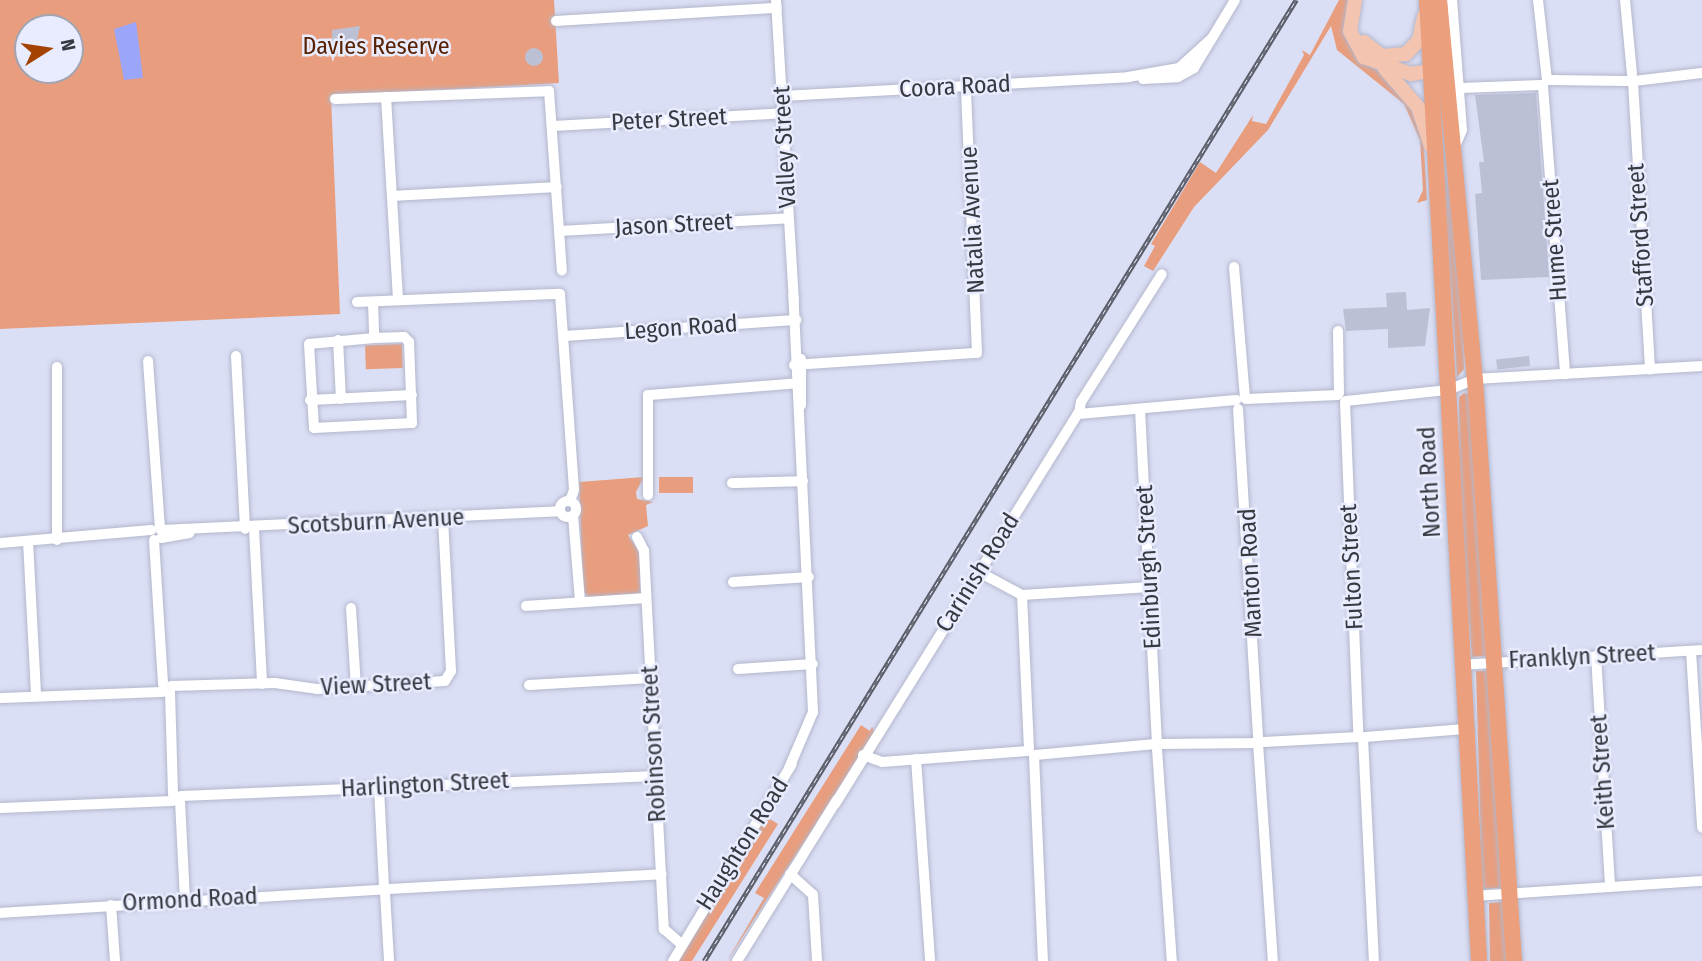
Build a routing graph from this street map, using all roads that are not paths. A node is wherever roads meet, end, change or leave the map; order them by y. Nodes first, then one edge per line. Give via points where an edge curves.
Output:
1 (1235, 0) edge
2 (1354, 0) edge
3 (1363, 0) edge
4 (1427, 0) edge
5 (1439, 0) edge
6 (1452, 0) edge
7 (1538, 0) edge
8 (1625, 0) edge
9 (777, 4) edge
10 (556, 21) dead end
11 (1441, 40) junction
12 (1456, 53) junction
13 (1384, 68) junction
14 (1429, 71) junction
15 (1700, 74) edge
16 (1630, 78) junction
17 (1545, 83) junction
18 (966, 86) junction
19 (1459, 88) junction
20 (782, 96) junction
21 (386, 97) junction
22 (335, 99) dead end
23 (783, 113) junction
24 (554, 126) junction
25 (1454, 149) junction
26 (1434, 158) junction
27 (557, 187) junction
28 (392, 196) junction
29 (789, 218) junction
30 (560, 231) junction
31 (1234, 267) dead end
32 (562, 271) dead end
33 (1162, 274) dead end
34 (398, 300) junction
35 (357, 302) dead end
36 (373, 302) junction
37 (794, 320) junction
38 (1338, 331) dead end
39 (566, 336) junction
40 (374, 338) junction
41 (338, 340) junction
42 (236, 356) dead end
43 (148, 361) dead end
44 (798, 365) junction
45 (1702, 366) edge
46 (57, 367) dead end
47 (1650, 369) junction
48 (1565, 374) junction
49 (1475, 379) junction
50 (798, 383) junction
51 (1448, 390) junction
52 (412, 395) junction
53 (341, 398) junction
54 (1342, 398) junction
55 (310, 400) junction
56 (1241, 403) junction
57 (1140, 409) junction
58 (1085, 413) junction
59 (803, 481) junction
60 (732, 483) dead end
61 (647, 496) dead end
62 (570, 501) junction
63 (560, 511) junction
64 (573, 516) junction
65 (443, 519) junction
66 (249, 529) junction
67 (157, 534) junction
68 (637, 535) dead end
69 (57, 540) junction
70 (28, 541) junction
71 (0, 543) edge
72 (979, 572) junction
73 (809, 577) junction
74 (733, 582) dead end
75 (1150, 587) junction
76 (1022, 595) junction
77 (646, 598) junction
78 (580, 602) junction
79 (526, 606) dead end
80 (351, 608) dead end
81 (1697, 651) edge
82 (1596, 656) junction
83 (1496, 662) junction
84 (813, 664) junction
85 (1462, 665) junction
86 (738, 669) dead end
87 (650, 678) junction
88 (262, 684) junction
89 (529, 685) dead end
90 (356, 687) junction
91 (167, 689) junction
92 (36, 696) junction
93 (0, 698) edge
94 (816, 718) joint
95 (1466, 730) junction
96 (1361, 735) junction
97 (1260, 740) junction
98 (1159, 746) junction
99 (1031, 753) junction
100 (867, 754) junction
101 (919, 759) junction
102 (657, 776) junction
103 (379, 788) junction
104 (177, 798) junction
105 (0, 808) edge
106 (1702, 828) edge
107 (662, 874) junction
108 (790, 874) junction
109 (1702, 881) edge
110 (1610, 887) junction
111 (385, 889) junction
112 (1511, 894) junction
113 (1475, 896) junction
114 (185, 900) junction
115 (111, 905) junction
116 (0, 913) edge
117 (679, 942) junction
118 (114, 961) edge
119 (388, 961) edge
120 (666, 961) edge
121 (673, 961) edge
122 (737, 961) edge
123 (817, 961) edge
124 (930, 961) edge
125 (1043, 961) edge
126 (1172, 961) edge
127 (1273, 961) edge
128 (1374, 961) edge
129 (1479, 961) edge
130 (1514, 961) edge

1 - 18 street, Coora Road via 1211,39 1181,72
2 - 13 main road via 1352,40 1364,57
3 - 4 main road via 1359,19 1363,41 1389,58 1406,54 1418,43
4 - 14 highway, North Road
5 - 11 highway
6 - 12 street
7 - 17 street, Hume Street
8 - 16 street, Stafford Street
9 - 10 street
9 - 20 street, Valley Street
11 - 12 street
11 - 14 main road
11 - 25 highway
12 - 19 street
13 - 14 main road
13 - 26 main road via 1418,107
14 - 26 highway, North Road
15 - 16 street
16 - 17 street
16 - 47 street, Stafford Street
17 - 19 street
17 - 48 street, Hume Street
18 - 20 street, Coora Road
18 - 44 street, Natalia Avenue via 977,352
19 - 25 street via 1462,130
20 - 23 street, Valley Street
21 - 22 street
21 - 24 street via 541,88 552,98
21 - 28 street
23 - 24 street, Peter Street
23 - 29 street, Valley Street
24 - 27 street
25 - 49 highway
26 - 51 highway, North Road
27 - 28 street
27 - 30 street
28 - 34 street
29 - 30 street, Jason Street
29 - 37 street, Valley Street
30 - 32 street
31 - 56 street, Manton Road
33 - 58 street, Carinish Road via 1093,389
34 - 36 street
34 - 39 street via 552,292 560,294 564,305
35 - 36 street
36 - 40 street
37 - 39 street, Legon Road
37 - 44 street, Valley Street
38 - 54 street, Fulton Street
39 - 62 street via 574,490
40 - 41 street
40 - 52 street via 408,339
41 - 53 street
41 - 55 street via 309,344
42 - 66 street
43 - 67 street
44 - 50 street, Valley Street
45 - 47 street
46 - 69 street
47 - 48 street
48 - 49 street
49 - 51 street
49 - 83 highway
50 - 59 street, Valley Street
50 - 61 street via 648,396
51 - 54 street
51 - 85 highway, North Road
52 - 53 street
52 - 55 street via 409,426 318,430 312,424
53 - 55 street
54 - 56 street
54 - 96 street, Fulton Street
56 - 57 street
56 - 97 street, Manton Road
57 - 58 street
57 - 75 street, Edinburgh Street
58 - 72 street, Carinish Road
59 - 60 street
59 - 73 street, Valley Street
62 - 63 street
62 - 64 street via 576,507
63 - 64 street
63 - 65 street, Scotsburn Avenue
64 - 78 street
65 - 66 street, Scotsburn Avenue
65 - 90 street, View Street via 449,677 441,683
66 - 67 street, Scotsburn Avenue
66 - 88 street
67 - 69 street, Scotsburn Avenue
67 - 91 street
68 - 77 street, Robinson Street via 644,551
69 - 70 street, Scotsburn Avenue
70 - 71 street, Scotsburn Avenue
70 - 92 street
72 - 76 street
72 - 100 street, Carinish Road
73 - 74 street
73 - 84 street, Valley Street
75 - 76 street
75 - 98 street, Edinburgh Street
76 - 99 street
77 - 78 street
77 - 87 street, Robinson Street
78 - 79 street
80 - 90 street
81 - 82 street, Franklyn Street
81 - 106 street
82 - 83 street, Franklyn Street
82 - 110 street, Keith Street
83 - 85 street, Franklyn Street
83 - 112 highway
84 - 86 street
84 - 94 street, Valley Street
85 - 95 highway, North Road
87 - 89 street
87 - 102 street, Robinson Street
88 - 90 street, View Street
88 - 91 street, View Street
91 - 92 street, View Street
91 - 104 street
92 - 93 street, View Street
94 - 117 street, Haughton Road
95 - 96 street
95 - 113 highway, North Road
96 - 97 street
96 - 128 street, Fulton Street
97 - 98 street
97 - 127 street, Manton Road
98 - 99 street
98 - 126 street, Edinburgh Street
99 - 101 street
99 - 125 street
100 - 101 street via 886,761
100 - 108 street, Carinish Road
101 - 124 street
102 - 103 street, Harlington Street
102 - 107 street, Robinson Street
103 - 104 street, Harlington Street
103 - 111 street
104 - 105 street, Harlington Street
104 - 114 street
107 - 111 street, Ormond Road
107 - 117 street, Robinson Street via 665,932
108 - 122 street, Carinish Road
108 - 123 street via 813,895
109 - 110 street
110 - 112 street
111 - 114 street, Ormond Road
111 - 119 street
112 - 113 street
112 - 130 highway
113 - 129 highway, North Road
114 - 115 street, Ormond Road
115 - 116 street, Ormond Road
115 - 118 street
117 - 120 street, Haughton Road
117 - 121 street, Haughton Road

